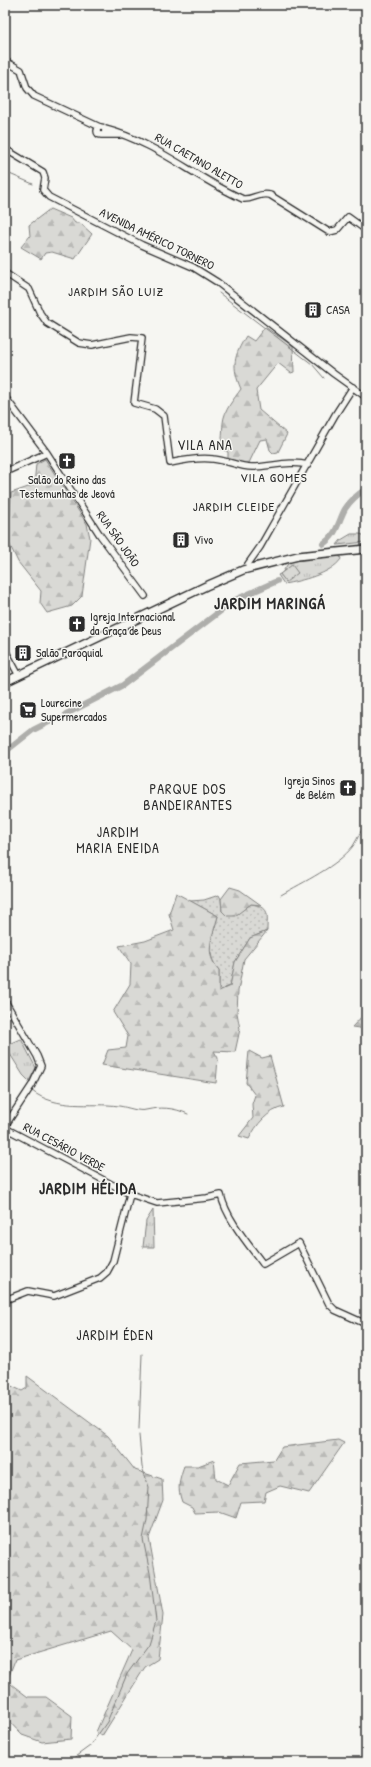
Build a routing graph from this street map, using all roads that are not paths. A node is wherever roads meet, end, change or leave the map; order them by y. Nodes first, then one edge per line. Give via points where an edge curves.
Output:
1 (5, 61) edge
2 (5, 149) edge
3 (366, 230) edge
4 (5, 273) edge
5 (354, 387) junction
6 (5, 397) edge
7 (366, 397) edge
8 (47, 453) junction
9 (308, 465) junction
10 (5, 472) edge
11 (366, 544) edge
12 (366, 549) edge
13 (248, 564) junction
14 (144, 596) dead end
15 (5, 650) edge
16 (17, 672) junction
17 (5, 680) edge
18 (5, 1001) edge
19 (5, 1127) edge
20 (130, 1194) junction
21 (5, 1300) edge
22 (366, 1324) edge

1 - 3 street, RUA CAETANO ALETTO via 21,70 27,88 34,96 101,130 124,135 148,145 238,197 248,199 262,194 274,197 329,232 337,230 348,217
2 - 5 street, AVENIDA AMÉRICO TORNERO via 45,175 43,190 49,197 142,245 202,272
4 - 9 street via 29,289 47,323 78,343 92,345 131,337 142,338 134,403 155,409 164,416 170,463 213,458 249,467
5 - 7 street, AVENIDA AMÉRICO TORNERO
5 - 9 street
6 - 8 street, RUA SÃO JOÃO
8 - 10 street
8 - 14 street, RUA SÃO JOÃO via 100,535
9 - 13 street
11 - 13 main road via 312,550
12 - 17 main road via 298,556 243,570
13 - 16 main road
15 - 16 street
16 - 17 main road
18 - 19 street via 38,1056 41,1066
19 - 20 street, RUA CESÁRIO VERDE
20 - 21 street via 114,1258 105,1275 54,1296 28,1291
20 - 22 street, RUA CESÁRIO VERDE via 157,1203 221,1195 225,1207 263,1264 299,1243 329,1304 335,1310

